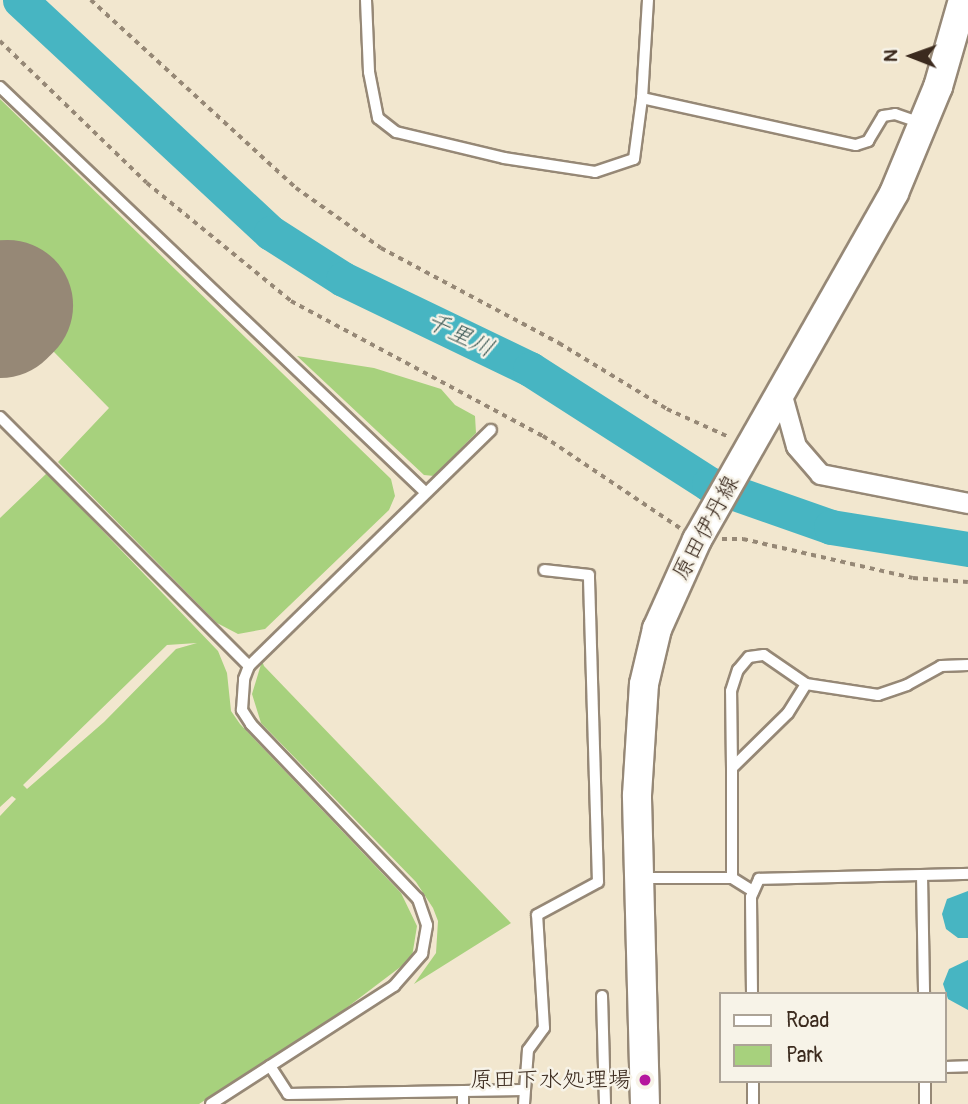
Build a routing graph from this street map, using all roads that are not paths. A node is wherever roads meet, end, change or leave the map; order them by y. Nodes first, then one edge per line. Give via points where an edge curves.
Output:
1 (366, 0) edge
2 (648, 0) edge
3 (963, 0) edge
4 (961, 41) edge
5 (0, 87) edge
6 (642, 98) junction
7 (922, 123) junction
8 (781, 392) junction
9 (0, 417) edge
10 (491, 430) dead end
11 (426, 493) junction
12 (968, 503) edge
13 (544, 570) dead end
14 (968, 665) edge
15 (249, 666) junction
16 (806, 684) junction
17 (732, 768) junction
18 (968, 874) edge
19 (922, 875) junction
20 (640, 878) junction
21 (732, 878) junction
22 (753, 891) junction
23 (752, 992) edge
24 (924, 992) edge
25 (602, 996) dead end
26 (270, 1066) junction
27 (947, 1066) edge
28 (968, 1066) edge
29 (753, 1083) edge
30 (925, 1083) edge
31 (524, 1090) junction
32 (463, 1091) junction
33 (211, 1104) edge
34 (463, 1104) edge
35 (524, 1104) edge
36 (605, 1104) edge
37 (645, 1104) edge
38 (753, 1104) edge
39 (925, 1104) edge

1 - 6 lane via 369,72 378,118 396,132 504,158 595,172 634,159
2 - 6 lane
3 - 4 street, 原田伊丹線
4 - 7 street, 原田伊丹線
5 - 11 lane
6 - 7 lane via 856,145 868,141 883,116 895,114
7 - 8 street, 原田伊丹線 via 869,241
8 - 12 street via 796,446 820,474
8 - 20 street, 原田伊丹線 via 701,533 657,629 644,684 637,795
9 - 15 lane
10 - 11 lane
11 - 15 lane
13 - 31 lane via 589,575 598,882 537,915 544,1028 528,1050
14 - 16 lane via 942,666 878,695
15 - 26 lane via 242,699 251,724 418,899 427,925 422,954 394,986
16 - 17 lane via 788,713
16 - 17 lane via 764,655 749,657 738,670 731,691
17 - 21 lane
18 - 19 lane
19 - 22 lane via 758,879
19 - 24 lane
20 - 21 lane
20 - 37 street, 原田伊丹線
21 - 22 lane
22 - 23 lane
25 - 36 lane
26 - 32 lane via 288,1094
26 - 33 lane
27 - 28 lane
29 - 38 lane
30 - 39 lane
31 - 32 lane
31 - 35 lane
32 - 34 lane

